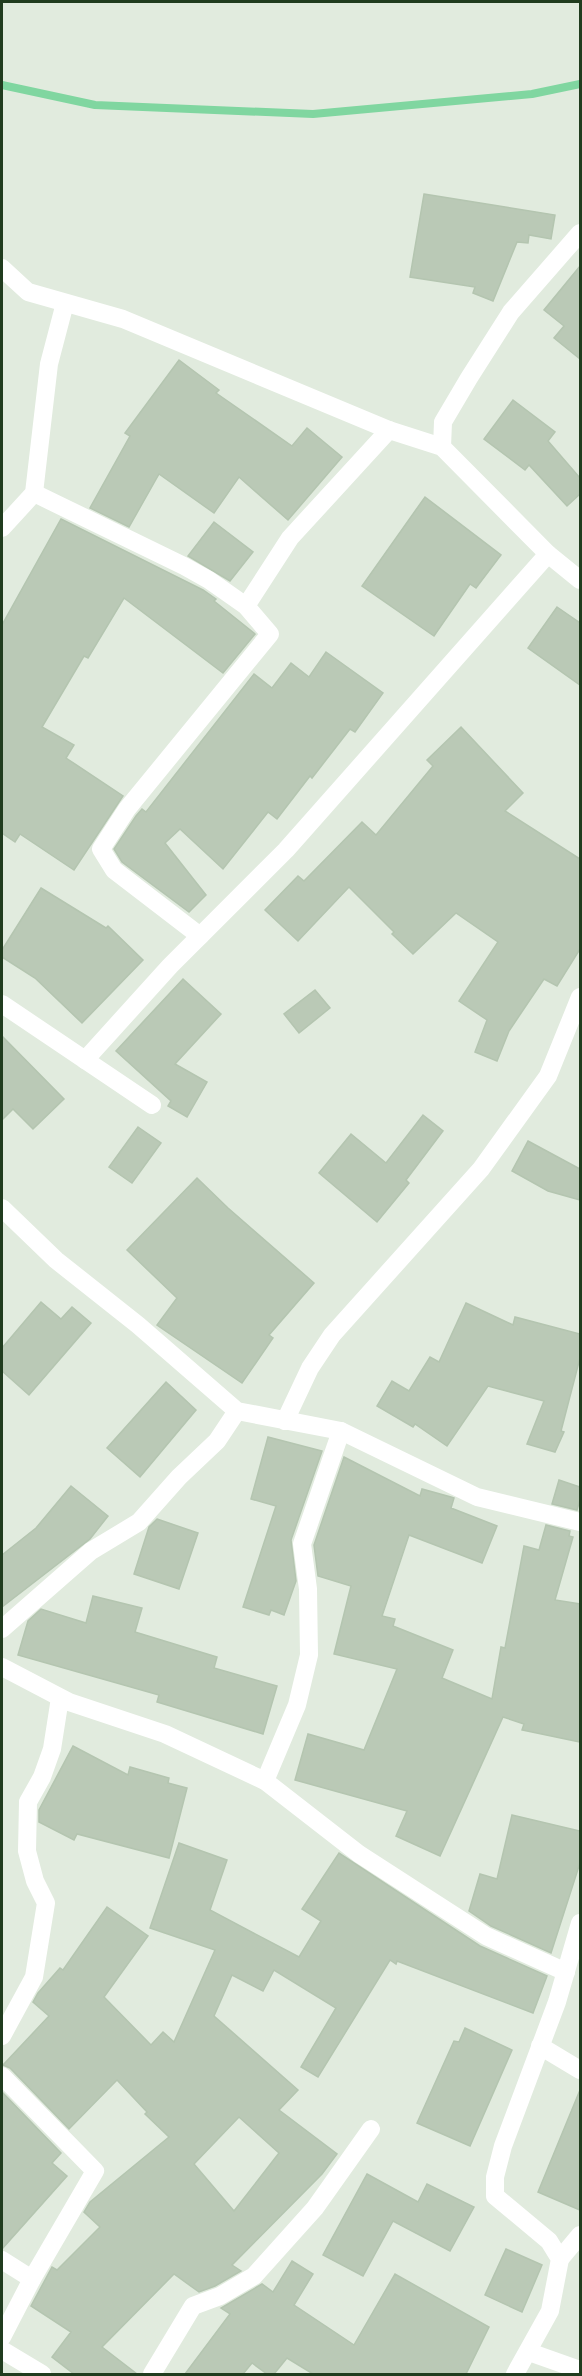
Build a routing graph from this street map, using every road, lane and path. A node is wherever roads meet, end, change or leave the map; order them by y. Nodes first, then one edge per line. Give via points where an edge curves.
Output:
1 (580, 233) edge
2 (2, 268) edge
3 (65, 303) junction
4 (389, 430) junction
5 (442, 447) junction
6 (34, 493) junction
7 (2, 528) edge
8 (548, 554) junction
9 (580, 580) edge
10 (246, 606) junction
11 (200, 936) junction
12 (580, 999) edge
13 (2, 1005) edge
14 (85, 1060) junction
15 (152, 1105) dead end
16 (2, 1208) edge
17 (237, 1411) junction
18 (285, 1420) junction
19 (341, 1431) junction
20 (580, 1522) edge
21 (2, 1629) edge
22 (2, 1666) edge
23 (60, 1698) junction
24 (265, 1780) junction
25 (580, 1923) edge
26 (566, 1972) junction
27 (2, 2036) edge
28 (540, 2046) junction
29 (580, 2070) edge
30 (2, 2076) edge
31 (371, 2129) dead end
32 (580, 2235) edge
33 (560, 2259) junction
34 (2, 2260) edge
35 (32, 2279) junction
36 (2, 2337) edge
37 (2, 2350) edge
38 (530, 2352) junction
39 (580, 2370) edge
40 (42, 2374) edge
41 (152, 2374) edge
42 (515, 2374) edge

1 - 5 street via 511,312 443,422
2 - 3 street via 28,292
3 - 4 street via 123,319
3 - 6 street via 49,364
4 - 5 street
4 - 10 street via 290,538
5 - 8 street
6 - 7 street
6 - 10 street via 184,566
8 - 9 street
8 - 11 street via 286,850
10 - 11 street via 270,634 127,809 101,849 114,870
11 - 14 street
12 - 18 street via 548,1076 481,1169 332,1335 310,1368
13 - 14 street
14 - 15 street
16 - 17 street via 56,1260
17 - 18 street
17 - 21 street via 217,1441 139,1522 91,1551
18 - 19 street
19 - 20 street via 477,1497
19 - 24 street via 302,1544 308,1589 309,1655 297,1705
22 - 23 street
23 - 24 street via 165,1734
23 - 27 street via 52,1749 28,1802 27,1851 46,1903 34,1977
24 - 26 street via 359,1854 476,1930
25 - 26 street
26 - 28 street
28 - 29 street
28 - 33 street via 503,2146 495,2177 495,2196 549,2241
30 - 35 street via 95,2170
31 - 41 street via 315,2208 254,2276 193,2306
32 - 33 street
33 - 38 street via 550,2311
34 - 35 street
35 - 36 street
37 - 40 street
38 - 39 street
38 - 42 street

